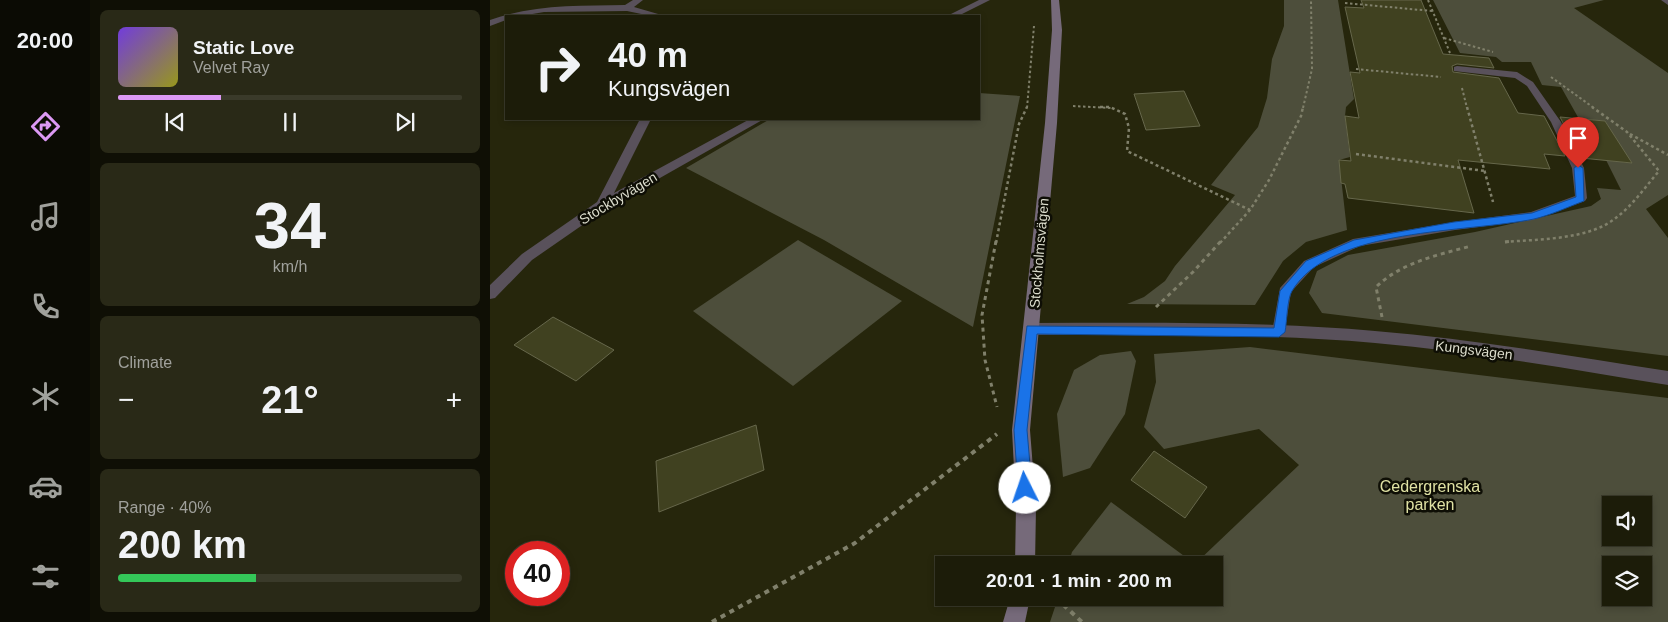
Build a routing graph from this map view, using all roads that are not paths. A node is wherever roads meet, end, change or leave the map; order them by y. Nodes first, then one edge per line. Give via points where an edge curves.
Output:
1 (639, 0) edge
2 (986, 0) edge
3 (1055, 0) edge
4 (628, 8) junction
5 (517, 15) edge
6 (657, 15) edge
7 (953, 15) edge
8 (505, 18) edge
9 (490, 23) edge
10 (1458, 74) road end
11 (644, 120) edge
12 (756, 120) edge
13 (602, 205) junction
14 (490, 294) edge
15 (1031, 329) junction
16 (1279, 332) junction
17 (1668, 378) edge
18 (1026, 556) edge
19 (1018, 606) edge
20 (1014, 622) edge

1 - 4 street
2 - 7 street
3 - 15 street, Stockholmsvägen via 1057,30 1051,123
4 - 5 street via 544,9
4 - 6 street
8 - 9 street
10 - 16 lane via 1517,75 1530,84 1556,122 1578,168 1581,198 1533,216 1357,242 1310,264 1285,291
11 - 13 street
12 - 13 street, Stockbyvägen
13 - 14 street, Stockbyvägen via 527,256
15 - 16 street, Kungsvägen
15 - 18 street, Stockholmsvägen via 1021,430
16 - 17 street, Kungsvägen via 1334,334 1471,348
19 - 20 street

